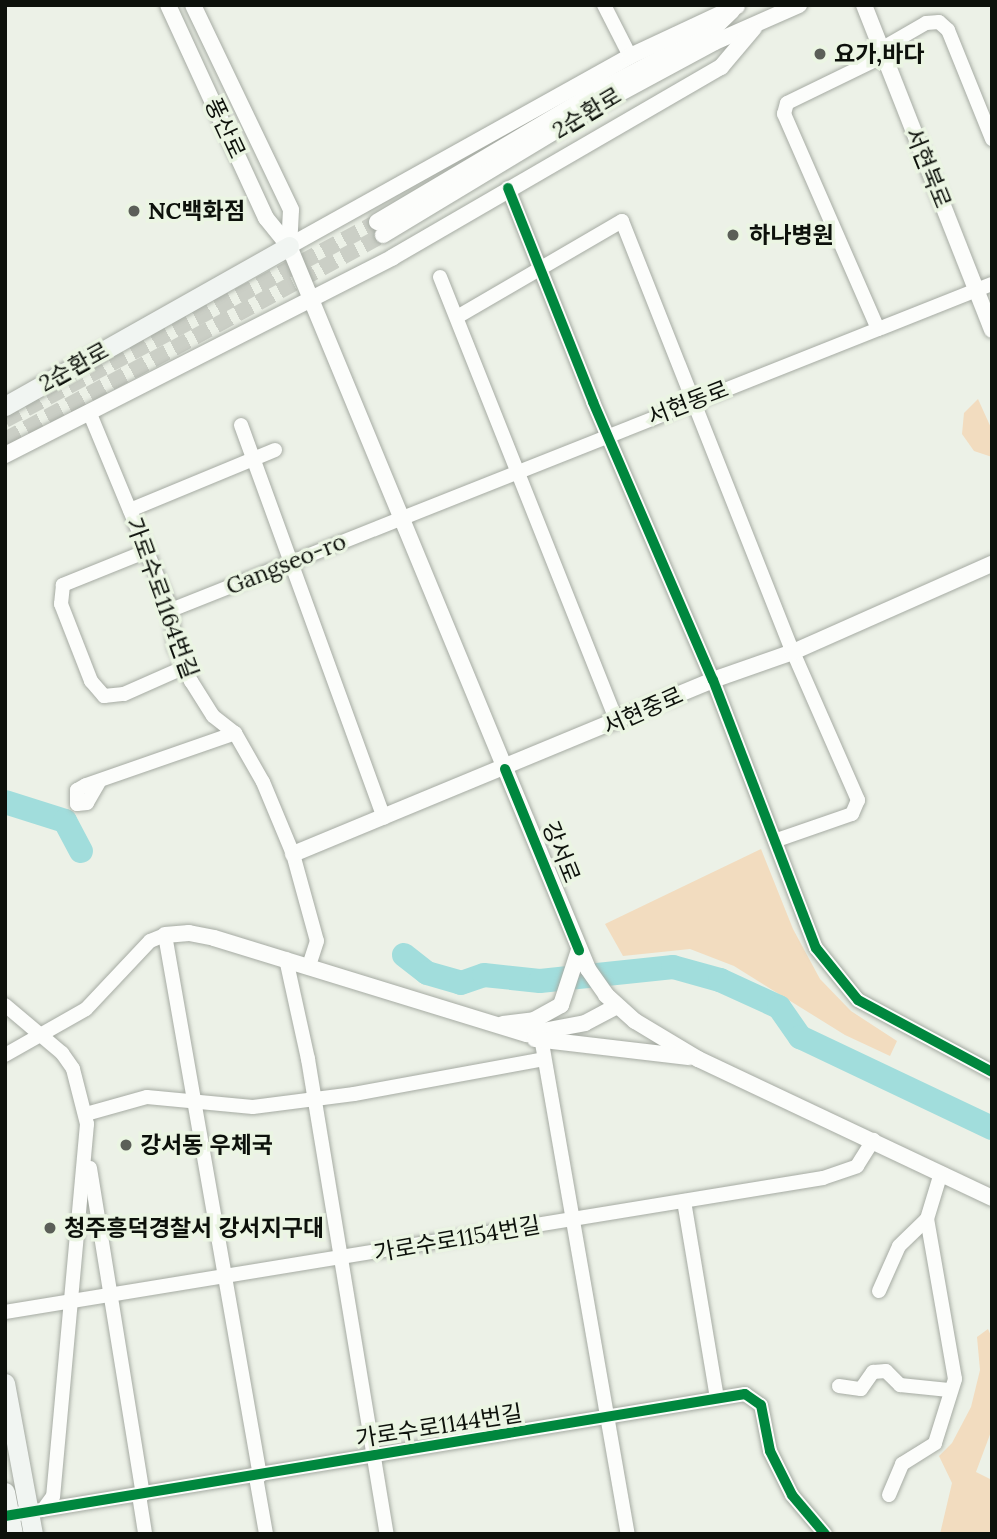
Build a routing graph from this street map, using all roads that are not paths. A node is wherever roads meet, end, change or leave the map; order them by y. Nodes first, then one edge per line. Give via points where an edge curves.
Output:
1 (168, 5) edge
2 (193, 5) edge
3 (604, 5) edge
4 (799, 5) edge
5 (864, 5) edge
6 (738, 6) edge
7 (754, 28) junction
8 (883, 53) junction
9 (630, 56) junction
10 (992, 139) edge
11 (508, 188) junction
12 (289, 246) junction
13 (541, 266) junction
14 (440, 277) dead end
15 (992, 284) edge
16 (977, 291) junction
17 (310, 298) junction
18 (457, 317) junction
19 (878, 329) junction
20 (992, 330) edge
21 (693, 401) junction
22 (5, 406) edge
23 (90, 414) junction
24 (242, 425) dead end
25 (607, 435) junction
26 (275, 450) dead end
27 (5, 454) edge
28 (254, 459) junction
29 (519, 471) junction
30 (130, 510) junction
31 (401, 517) junction
32 (147, 551) junction
33 (292, 563) junction
34 (992, 564) edge
35 (171, 610) junction
36 (793, 652) junction
37 (185, 667) junction
38 (713, 680) junction
39 (617, 722) junction
40 (235, 733) junction
41 (505, 769) junction
42 (99, 782) dead end
43 (384, 818) junction
44 (777, 840) junction
45 (293, 854) junction
46 (164, 935) junction
47 (579, 950) junction
48 (286, 958) junction
49 (309, 965) junction
50 (612, 1000) junction
51 (5, 1005) edge
52 (493, 1024) junction
53 (527, 1034) junction
54 (40, 1038) junction
55 (543, 1051) junction
56 (5, 1055) edge
57 (698, 1059) junction
58 (992, 1072) edge
59 (314, 1098) junction
60 (194, 1103) junction
61 (86, 1114) junction
62 (873, 1140) junction
63 (87, 1150) junction
64 (940, 1173) junction
65 (992, 1198) edge
66 (684, 1201) junction
67 (573, 1219) junction
68 (927, 1219) junction
69 (342, 1258) junction
70 (225, 1278) junction
71 (879, 1291) dead end
72 (111, 1297) junction
73 (71, 1303) junction
74 (5, 1312) edge
75 (357, 1358) joint
76 (5, 1383) edge
77 (839, 1386) dead end
78 (949, 1390) junction
79 (717, 1398) junction
80 (608, 1417) junction
81 (374, 1458) junction
82 (258, 1476) junction
83 (5, 1492) edge
84 (141, 1495) junction
85 (889, 1496) dead end
86 (20, 1518) edge
87 (33, 1534) edge
88 (145, 1534) edge
89 (265, 1534) edge
90 (387, 1534) edge
91 (628, 1534) edge
92 (825, 1534) edge

1 - 12 street, 풍산로 via 266,218
2 - 12 street, 풍산로 via 290,209
3 - 9 street
4 - 7 street, 2순환로
5 - 8 street, 서현북로
6 - 7 street, 2순환로 via 709,33 596,92 380,228 715,42
6 - 9 street
7 - 11 street via 721,67
8 - 10 street via 926,23 939,22 948,30
8 - 16 street, 서현북로
8 - 19 street via 787,103 784,114
9 - 12 street
11 - 13 street
11 - 17 street via 393,257
12 - 17 street, 풍산로
12 - 22 main road, 2순환로
13 - 18 street
13 - 21 street via 622,221
13 - 25 street
14 - 18 street
15 - 16 street, 서현동로
16 - 19 street, 서현동로
16 - 20 street, 서현북로
17 - 23 street
17 - 31 street, 강서로
18 - 29 street
19 - 21 street, 서현동로
21 - 25 street, 서현동로
21 - 36 street
23 - 27 street
23 - 30 street, 가로수로1164번길
24 - 28 street
25 - 29 street, 서현동로
25 - 38 street
26 - 28 street
28 - 30 street
28 - 33 street
29 - 31 street, 서현동로
29 - 39 street
30 - 32 street, 가로수로1164번길
31 - 33 street, Gangseo-ro
31 - 41 street, 강서로
32 - 35 street, 가로수로1164번길
32 - 37 street via 63,585 61,604 91,681 104,695 124,694
33 - 35 street, Gangseo-ro
33 - 43 street
34 - 36 street, 서현중로
35 - 37 street, 가로수로1164번길 via 175,647
36 - 38 street, 서현중로
36 - 44 street via 858,800 852,814
37 - 40 street, 가로수로1164번길 via 214,716
38 - 39 street, 서현중로
38 - 44 street
39 - 41 street, 서현중로
40 - 42 street
40 - 45 street, 가로수로1164번길 via 263,782
41 - 43 street, 서현중로
41 - 47 street, 강서로
43 - 45 street, 서현중로
44 - 58 street via 806,928 842,984 879,1014
45 - 49 street, 가로수로1164번길 via 317,941
46 - 48 street via 189,933
46 - 54 street via 150,941 86,1009
46 - 60 street
47 - 50 street, 강서로
47 - 52 street via 566,997 555,1010 534,1020
48 - 49 street
48 - 59 street
49 - 52 street
50 - 53 street via 586,1023
50 - 57 street
51 - 54 street
52 - 53 street
53 - 55 street
54 - 56 street
54 - 61 street via 62,1053 73,1069
55 - 57 street via 613,1045
55 - 59 street
55 - 67 street, 가로수로1154번길
57 - 62 street
59 - 60 street via 242,1107
59 - 69 street, 가로수로1154번길
60 - 61 street via 147,1097
60 - 70 street
61 - 63 street
62 - 64 street
62 - 66 street, 가로수로1154번길 via 857,1166 845,1173
63 - 72 street
63 - 73 street
64 - 65 street
64 - 68 street
66 - 67 street, 가로수로1154번길
66 - 79 street
67 - 69 street, 가로수로1154번길
67 - 80 street, 가로수로1154번길
68 - 71 street via 899,1246
68 - 78 street via 955,1379
69 - 70 street, 가로수로1154번길
69 - 75 street, 가로수로1154번길
70 - 72 street, 가로수로1154번길
70 - 82 street
72 - 73 street, 가로수로1154번길
72 - 84 street
73 - 74 street, 가로수로1154번길
73 - 86 street via 53,1496
75 - 81 street, 가로수로1144번길
76 - 86 main road
77 - 78 street via 861,1389 873,1373 886,1371 900,1385
78 - 85 street via 935,1443 902,1464
79 - 80 street, 가로수로1144번길
79 - 92 street, 가로수로1144번길 via 745,1394 761,1405 769,1451 802,1511
80 - 81 street, 가로수로1144번길
80 - 91 street
81 - 82 street, 가로수로1144번길
81 - 90 street, 가로수로1144번길
82 - 84 street, 가로수로1144번길
82 - 89 street
83 - 86 main road
84 - 86 street, 가로수로1144번길
84 - 88 street
86 - 87 main road

